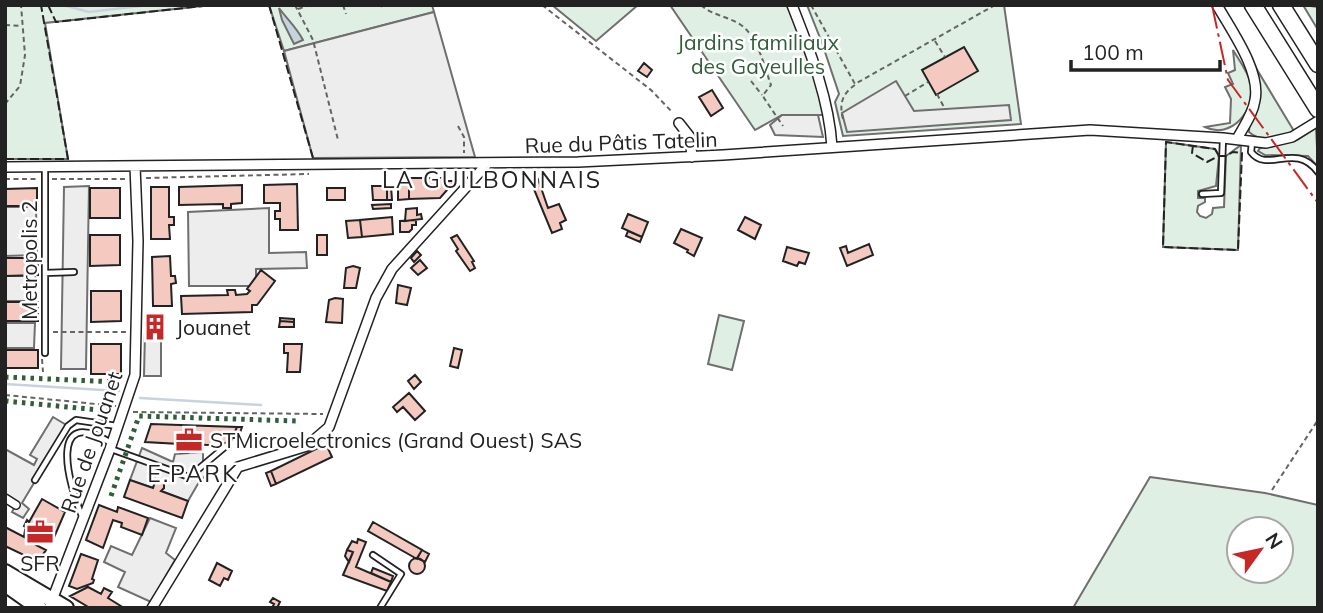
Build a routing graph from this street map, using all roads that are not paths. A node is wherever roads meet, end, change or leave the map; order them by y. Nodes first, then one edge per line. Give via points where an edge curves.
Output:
1 (792, 5) edge
2 (1217, 5) edge
3 (1253, 5) edge
4 (1281, 5) edge
5 (1318, 64) edge
6 (1318, 109) edge
7 (1318, 121) edge
8 (680, 123) road end
9 (1223, 138) junction
10 (1237, 139) junction
11 (1252, 141) junction
12 (832, 147) junction
13 (692, 157) junction
14 (487, 164) junction
15 (135, 166) junction
16 (5, 167) edge
17 (45, 167) junction
18 (1318, 172) edge
19 (1202, 194) dead end
20 (74, 272) dead end
21 (45, 273) junction
22 (45, 353) road end
23 (118, 426) junction
24 (111, 446) junction
25 (226, 446) dead end
26 (36, 480) dead end
27 (5, 498) edge
28 (16, 505) dead end
29 (83, 518) junction
30 (373, 555) dead end
31 (5, 572) edge
32 (5, 584) edge
33 (51, 603) edge
34 (39, 608) edge
35 (66, 608) edge
36 (152, 608) edge
37 (380, 608) edge

1 - 12 street via 829,114
2 - 10 street via 1252,69 1256,91
3 - 6 highway
4 - 5 highway
7 - 11 street, Rue du Pâtis Tatelin via 1276,142
8 - 13 street via 690,137
9 - 10 street, Rue du Pâtis Tatelin
9 - 12 street, Rue du Pâtis Tatelin via 1090,130
9 - 19 lane via 1221,193
10 - 11 street, Rue du Pâtis Tatelin
11 - 18 lane via 1251,152 1260,159 1295,157
12 - 13 street, Rue du Pâtis Tatelin
13 - 14 street, Rue du Pâtis Tatelin
14 - 15 street, Rue du Pâtis Tatelin
14 - 36 street via 392,269 376,299 329,427 307,446 235,470
15 - 17 street, Rue du Pâtis Tatelin
15 - 23 street, Rue de Jouanet via 135,375
16 - 17 street, Rue du Pâtis Tatelin
17 - 21 lane, Metropolis 2
20 - 21 lane
21 - 22 lane, Metropolis 2
23 - 24 street, Rue de Jouanet
23 - 26 lane via 76,420
24 - 25 lane via 189,477
24 - 29 street, Rue de Jouanet
24 - 29 lane via 99,436 84,433 70,443 68,476
27 - 28 street
29 - 33 street, Rue de Jouanet
30 - 37 lane via 401,573
31 - 33 main road
32 - 34 main road
33 - 35 main road

